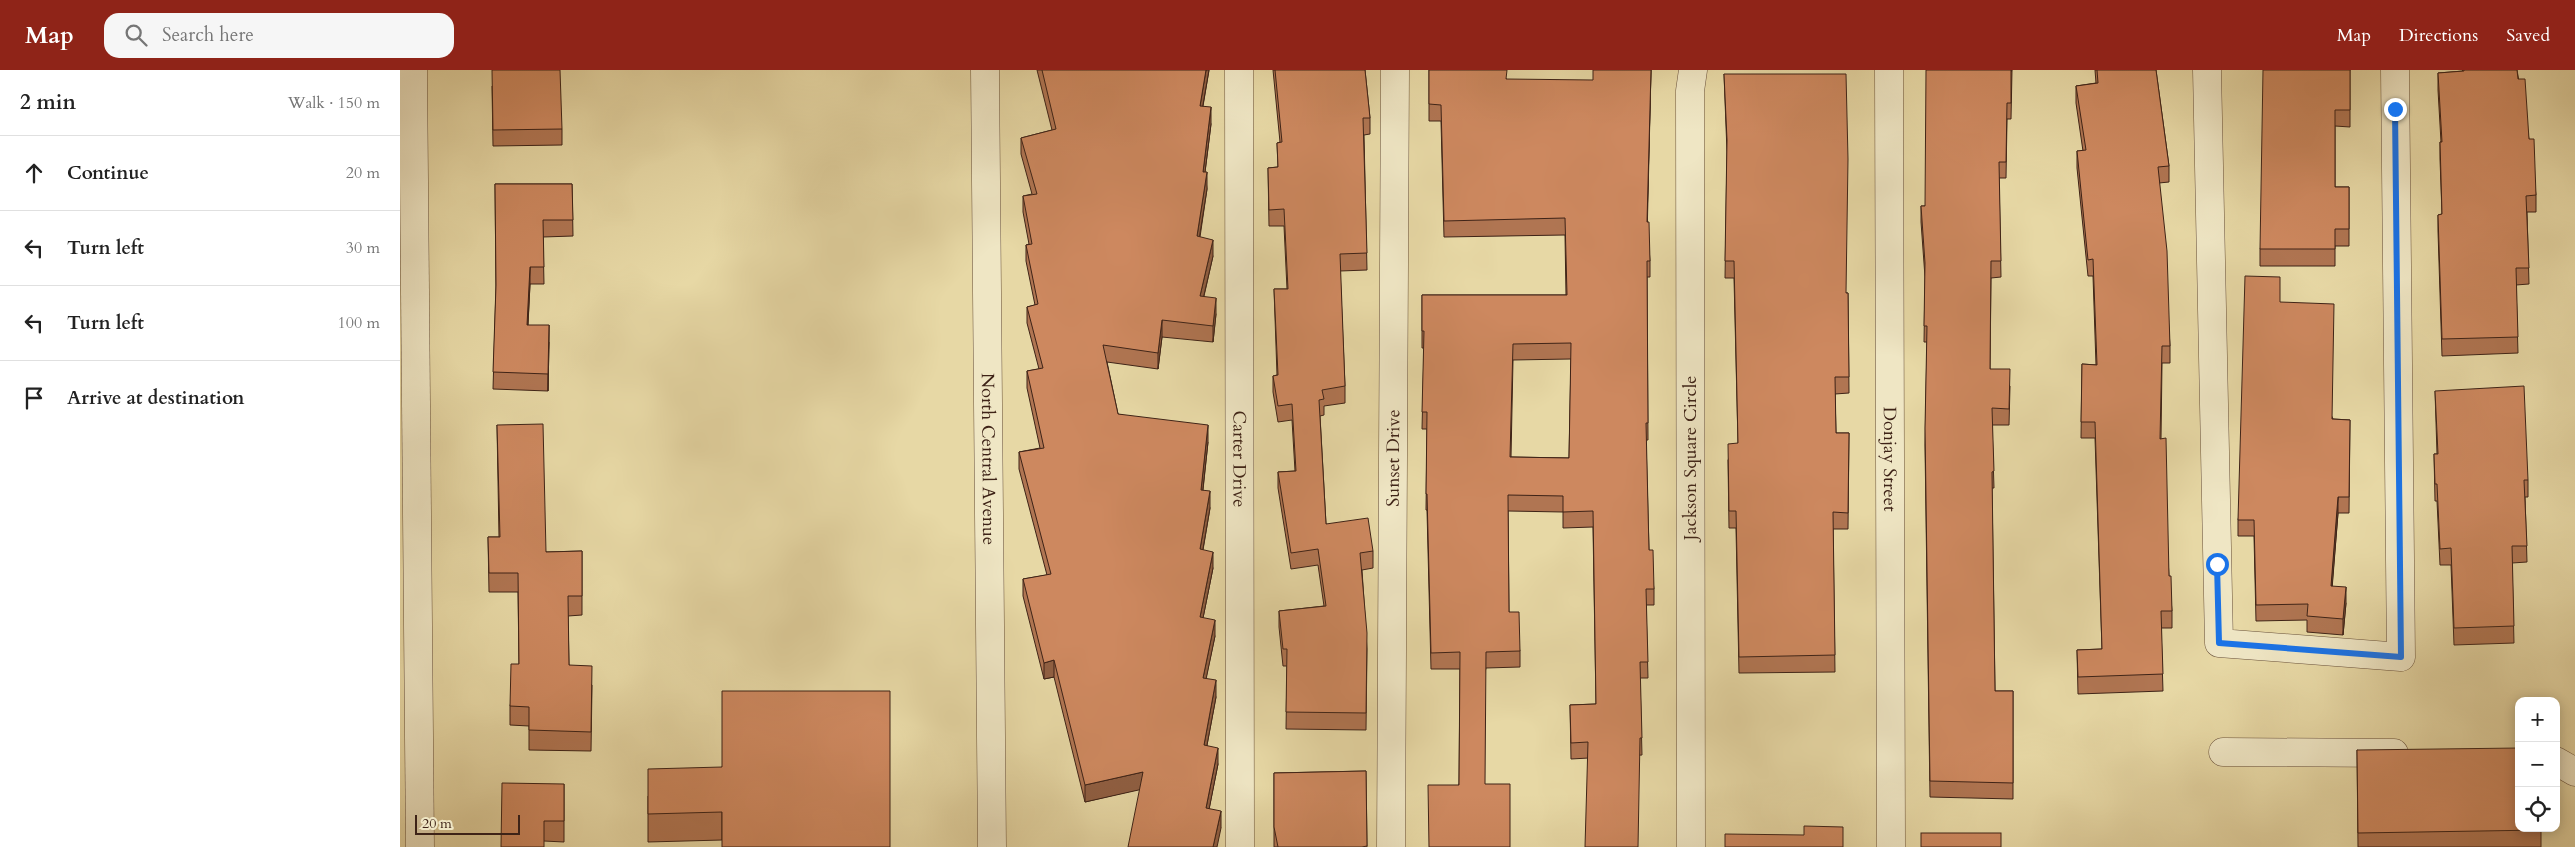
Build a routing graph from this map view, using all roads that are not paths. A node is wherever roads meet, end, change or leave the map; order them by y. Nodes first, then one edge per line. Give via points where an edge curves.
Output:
1 (413, 70) edge
2 (985, 70) edge
3 (1239, 70) edge
4 (1395, 70) edge
5 (1693, 70) edge
6 (1889, 70) edge
7 (2207, 70) edge
8 (2395, 70) edge
9 (2223, 752) dead end
10 (2420, 754) edge
11 (2560, 763) edge
12 (2575, 772) edge
13 (420, 847) edge
14 (992, 847) edge
15 (1240, 847) edge
16 (1391, 847) edge
17 (1691, 847) edge
18 (1891, 847) edge

1 - 13 street
2 - 14 street, North Central Avenue
3 - 15 street, Carter Drive
4 - 16 street, Sunset Drive
5 - 17 street, Jackson Square Circle via 1690,91
6 - 18 street, Donjay Street
7 - 8 street via 2219,643 2401,657
9 - 10 street
11 - 12 street

